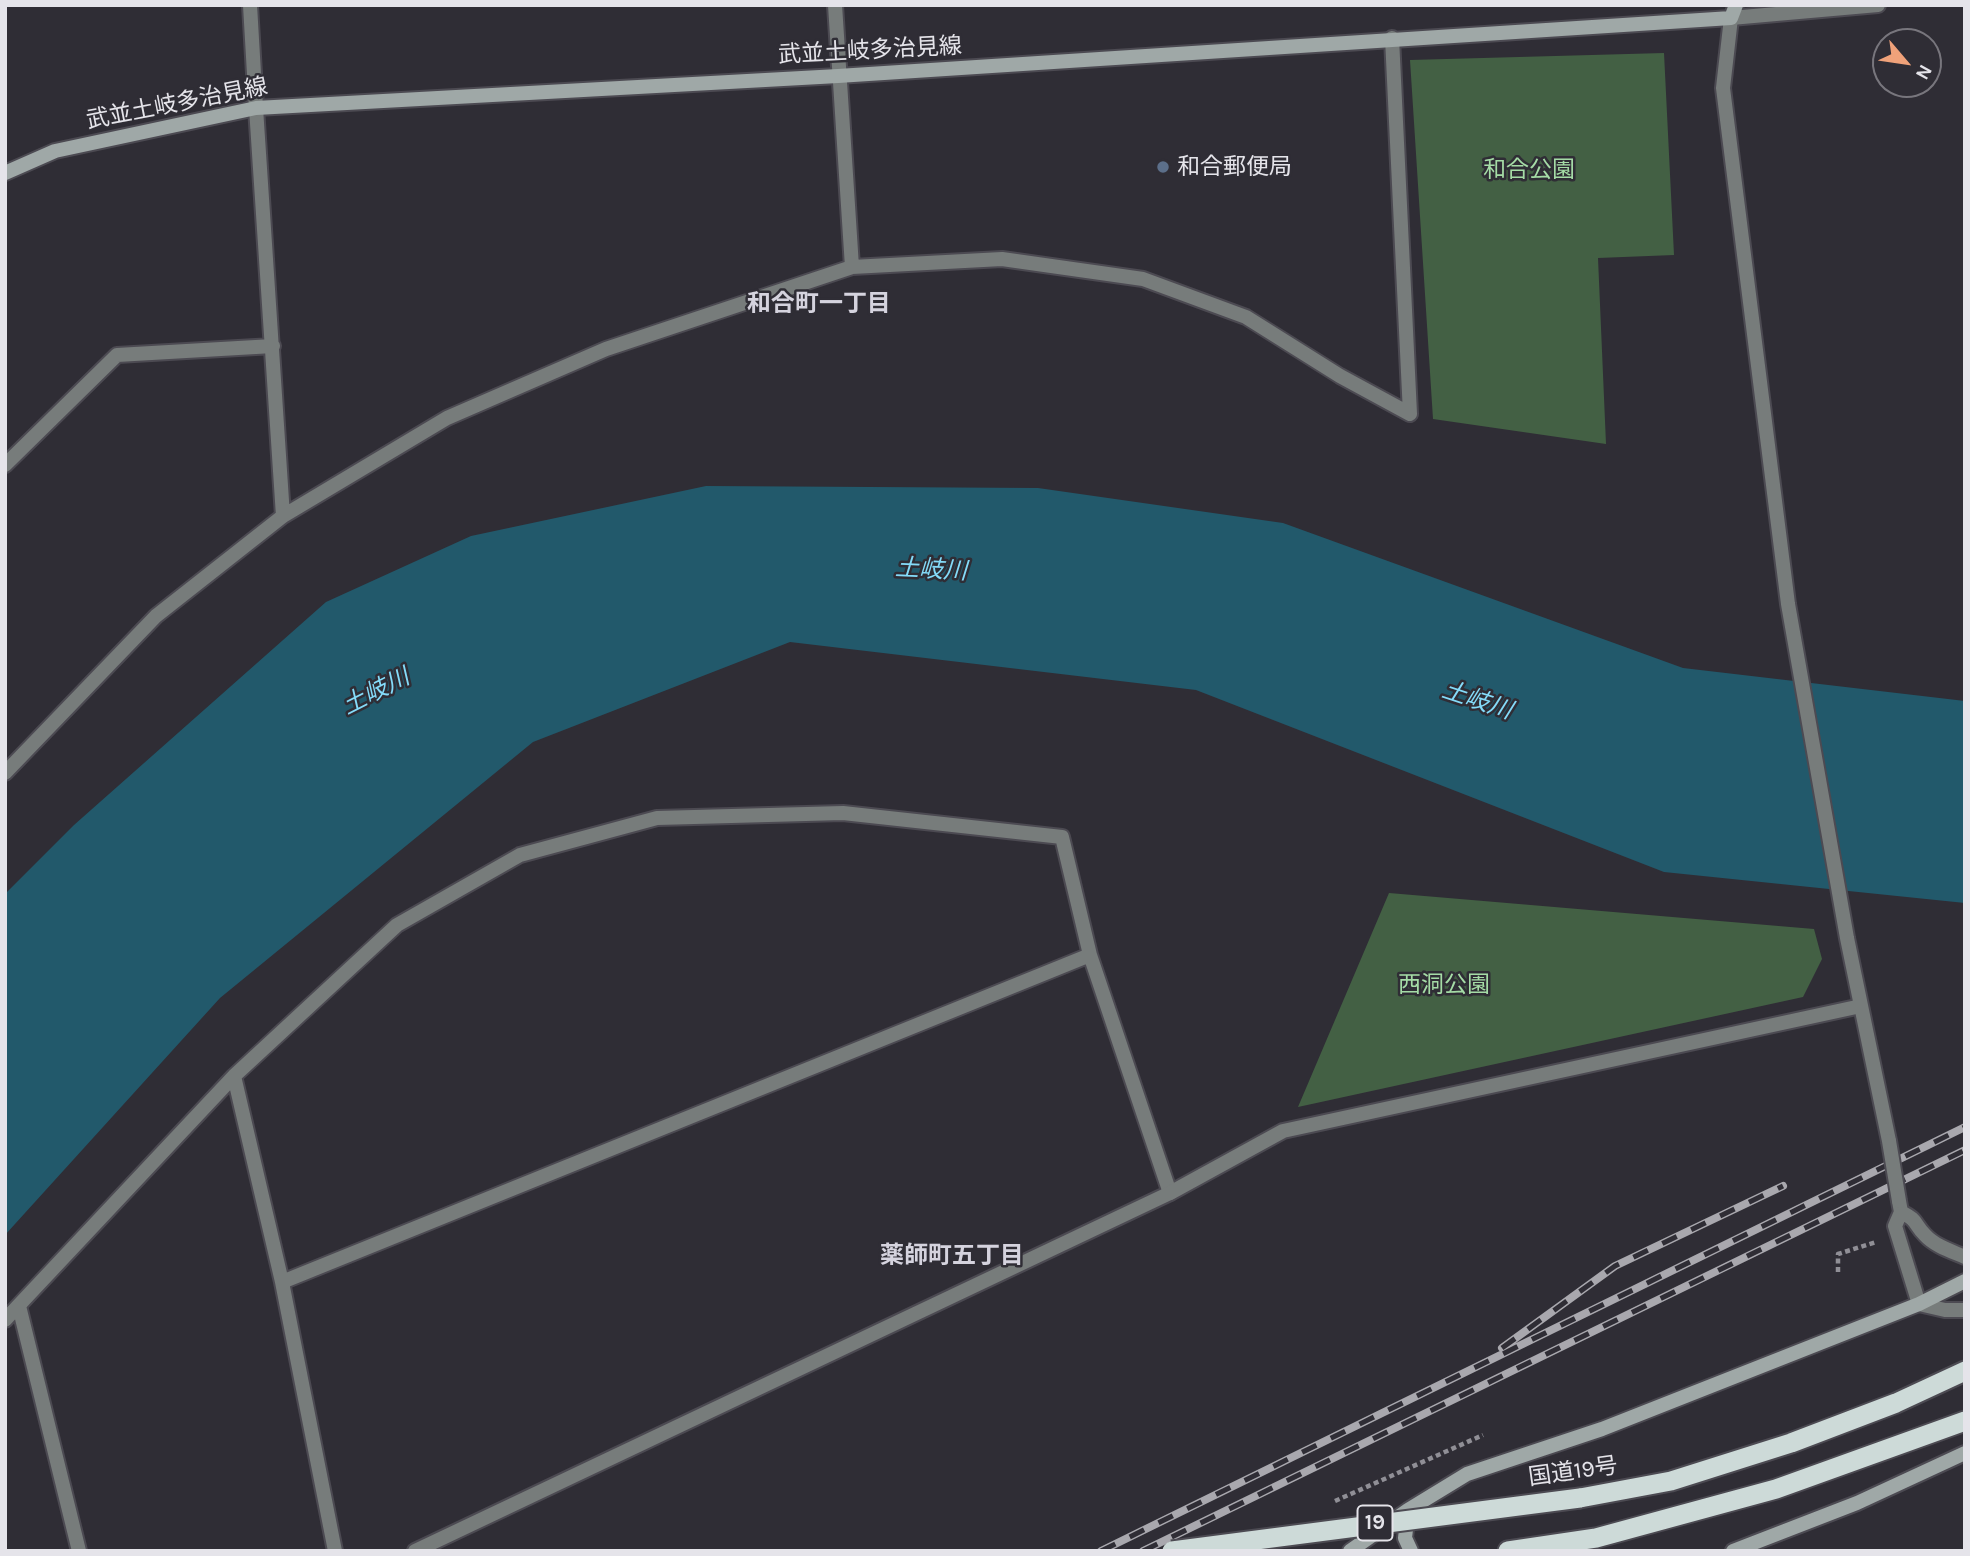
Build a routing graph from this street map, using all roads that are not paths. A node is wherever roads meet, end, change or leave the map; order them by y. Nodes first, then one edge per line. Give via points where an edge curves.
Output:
1 (250, 5) edge
2 (835, 5) edge
3 (1878, 5) edge
4 (1734, 12) edge
5 (1392, 38) junction
6 (838, 76) junction
7 (256, 107) junction
8 (5, 173) edge
9 (852, 267) junction
10 (273, 346) junction
11 (5, 465) edge
12 (283, 516) junction
13 (5, 773) edge
14 (1090, 955) junction
15 (1861, 1006) junction
16 (234, 1076) junction
17 (1170, 1194) junction
18 (1900, 1207) junction
19 (1965, 1257) edge
20 (1965, 1281) edge
21 (282, 1282) junction
22 (1919, 1304) junction
23 (19, 1306) junction
24 (1965, 1310) edge
25 (5, 1320) edge
26 (1965, 1371) edge
27 (1965, 1421) edge
28 (1965, 1453) edge
29 (1408, 1510) junction
30 (79, 1551) edge
31 (335, 1551) edge
32 (415, 1551) edge
33 (1172, 1551) edge
34 (1350, 1551) edge
35 (1411, 1551) edge
36 (1508, 1551) edge
37 (1733, 1551) edge

1 - 7 street
2 - 6 street
3 - 4 street
4 - 5 main road, 武並土岐多治見線
4 - 15 street via 1723,88 1788,604
5 - 6 main road, 武並土岐多治見線
5 - 9 street via 1410,414 1246,317 1143,279 1002,258
6 - 7 main road, 武並土岐多治見線
6 - 9 street
7 - 8 main road, 武並土岐多治見線 via 55,151
7 - 10 street
9 - 12 street via 606,349 460,413
10 - 11 street via 117,355
10 - 12 street
12 - 13 street via 156,616
14 - 16 street via 1062,837 844,813 657,818 520,855 397,925
14 - 17 street
14 - 21 street
15 - 17 street via 1283,1132
15 - 18 street, bridge
16 - 21 street
16 - 23 street
17 - 32 street
18 - 19 street via 1938,1245
18 - 22 street via 1895,1226
20 - 22 main road
21 - 31 street
22 - 24 street
22 - 29 main road via 1602,1429 1467,1474
23 - 25 street
23 - 30 street
26 - 33 highway, 国道19号 / 19, bridge via 1791,1443 1671,1481 1580,1498
27 - 36 highway via 1776,1489 1596,1538
28 - 37 main road via 1857,1503
29 - 34 main road
29 - 35 main road via 1405,1538

